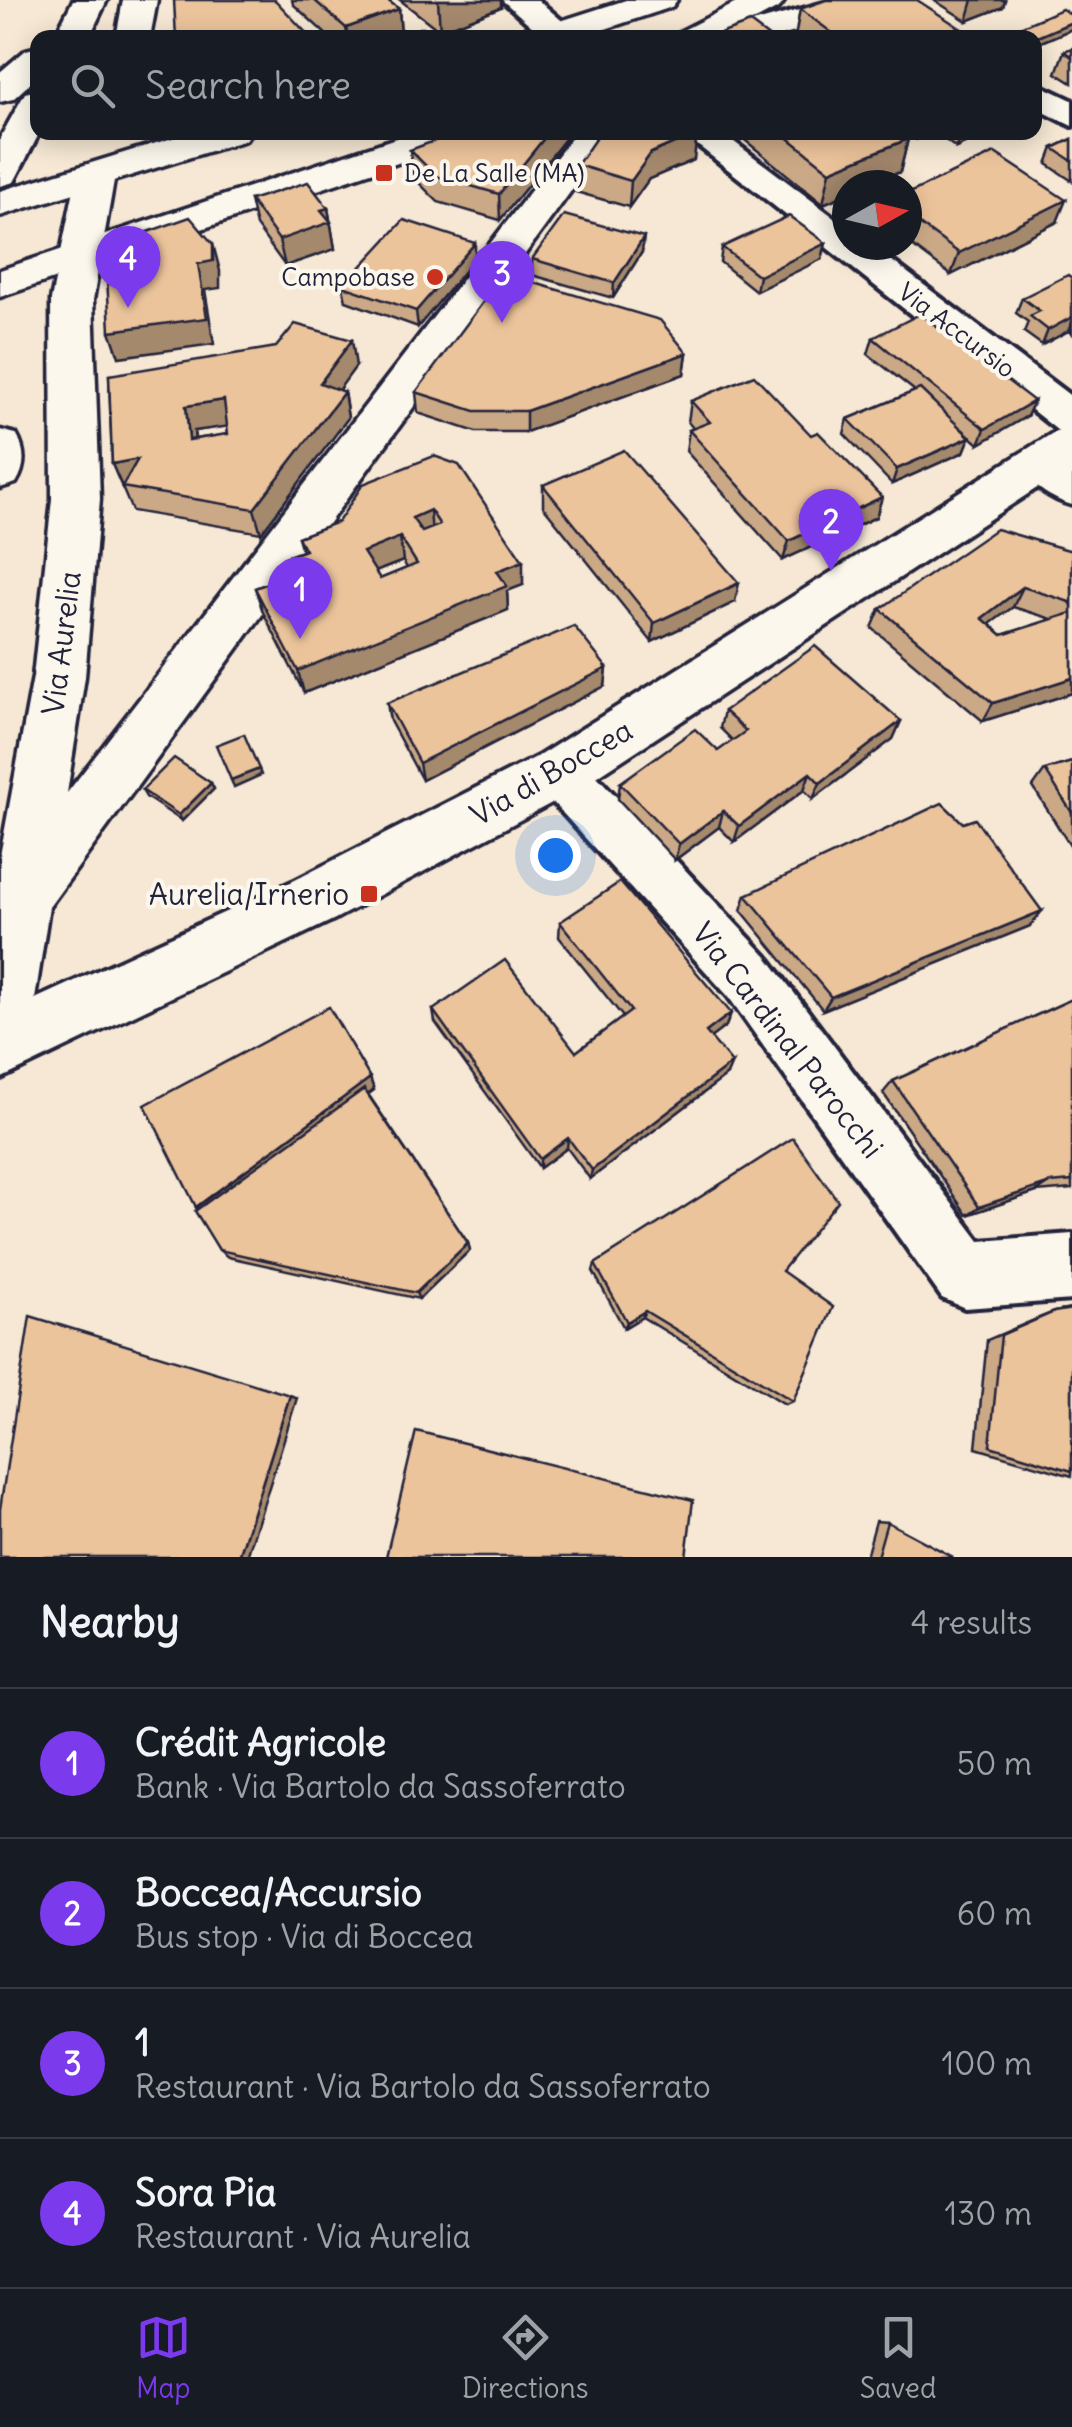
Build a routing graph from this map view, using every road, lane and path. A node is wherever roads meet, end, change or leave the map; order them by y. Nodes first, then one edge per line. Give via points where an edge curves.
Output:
1 (140, 0) edge
2 (518, 0) edge
3 (660, 0) edge
4 (768, 0) edge
5 (884, 2) edge
6 (134, 30) edge
7 (545, 30) edge
8 (566, 30) edge
9 (709, 30) edge
10 (769, 30) edge
11 (30, 64) edge
12 (0, 91) edge
13 (1042, 97) edge
14 (1072, 115) edge
15 (30, 116) edge
16 (106, 140) edge
17 (208, 140) edge
18 (428, 140) edge
19 (590, 140) edge
20 (708, 140) edge
21 (0, 174) edge
22 (96, 175) junction
23 (8, 221) edge
24 (78, 259) junction
25 (0, 284) edge
26 (1072, 419) edge
27 (0, 446) edge
28 (1062, 466) edge
29 (0, 471) edge
30 (559, 772) junction
31 (19, 901) junction
32 (0, 1023) edge
33 (0, 1049) edge
34 (1072, 1266) edge

1 - 6 main road
2 - 7 street
3 - 8 main road
4 - 9 main road
5 - 10 street
11 - 12 main road
13 - 14 street
15 - 21 main road
16 - 22 main road
17 - 22 main road
18 - 24 main road
19 - 31 main road
20 - 26 street, Via Accursio
22 - 23 main road via 52,222
22 - 24 main road, Via Aurelia
24 - 25 main road
24 - 31 main road, Via Aurelia via 70,584
27 - 29 main road
28 - 30 main road, Via di Boccea
30 - 33 main road, Via di Boccea via 331,891
30 - 34 street, Via Cardinal Parocchi via 748,977 965,1275
31 - 32 main road, Via Aurelia

